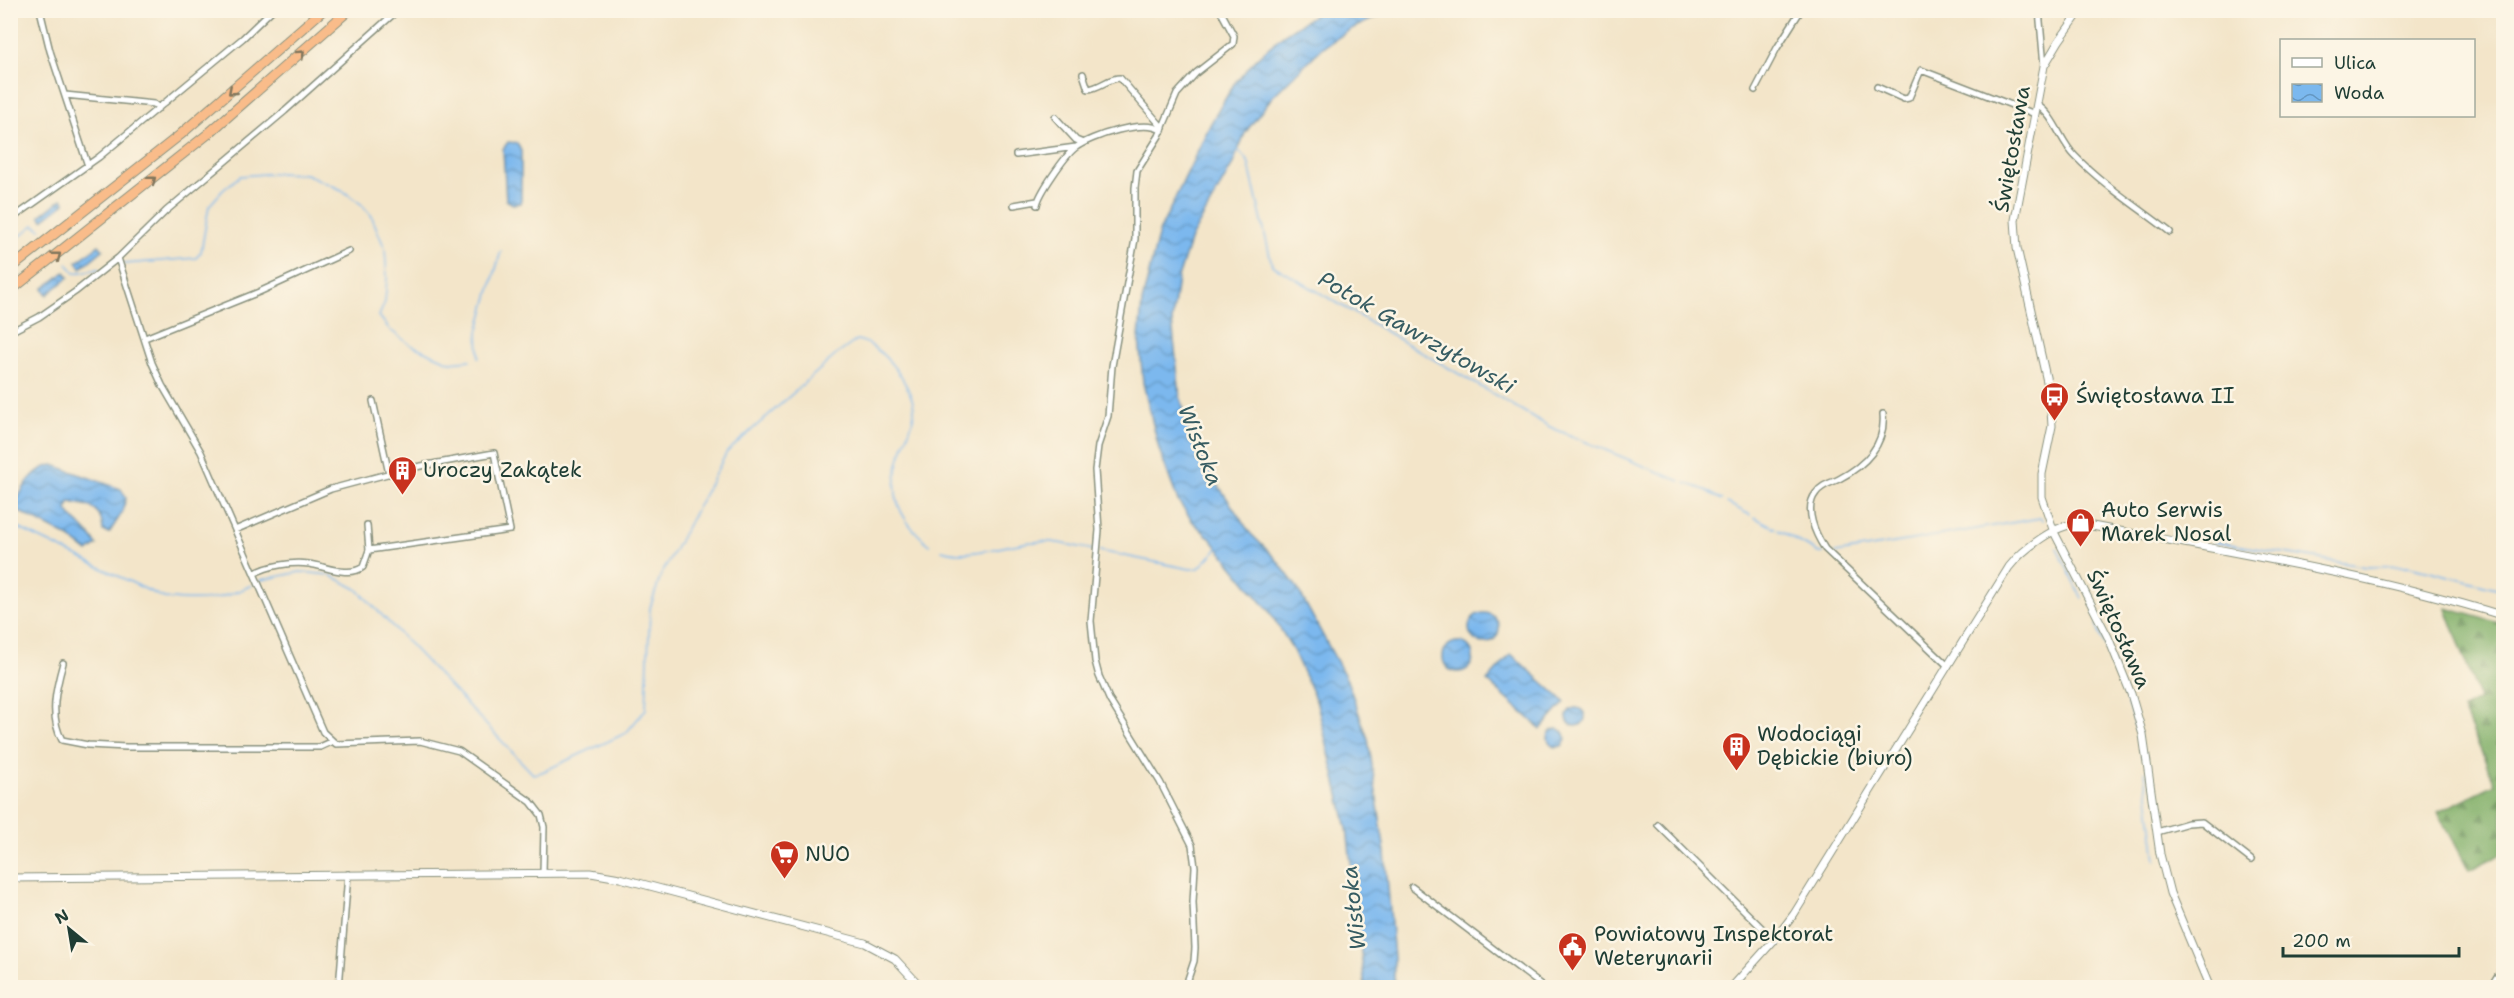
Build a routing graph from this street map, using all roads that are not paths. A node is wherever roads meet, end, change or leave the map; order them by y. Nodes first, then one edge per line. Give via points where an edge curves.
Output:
1 (40, 10) edge
2 (272, 10) edge
3 (323, 10) edge
4 (349, 10) edge
5 (398, 10) edge
6 (1220, 10) edge
7 (1801, 10) edge
8 (2039, 10) edge
9 (2081, 10) edge
10 (2044, 66) junction
11 (1083, 74) dead end
12 (1877, 87) dead end
13 (1755, 90) dead end
14 (65, 95) junction
15 (2037, 105) junction
16 (159, 108) junction
17 (2035, 114) junction
18 (1055, 117) dead end
19 (1163, 130) junction
20 (1083, 143) junction
21 (1076, 147) junction
22 (1016, 155) dead end
23 (88, 166) junction
24 (1014, 205) dead end
25 (10, 220) edge
26 (2170, 232) dead end
27 (349, 251) dead end
28 (118, 258) junction
29 (10, 268) edge
30 (10, 291) edge
31 (10, 332) edge
32 (145, 338) junction
33 (373, 401) dead end
34 (1883, 414) dead end
35 (389, 474) junction
36 (368, 525) dead end
37 (235, 530) junction
38 (2054, 532) junction
39 (369, 550) junction
40 (254, 573) junction
41 (2504, 616) edge
42 (63, 663) dead end
43 (1948, 666) junction
44 (331, 742) junction
45 (1658, 825) dead end
46 (2157, 832) junction
47 (2251, 860) dead end
48 (348, 873) junction
49 (543, 873) junction
50 (10, 878) edge
51 (1412, 887) dead end
52 (1774, 940) junction
53 (2504, 965) edge
54 (339, 987) edge
55 (922, 987) edge
56 (1185, 987) edge
57 (1545, 987) edge
58 (1731, 987) edge
59 (2210, 987) edge
60 (2490, 987) edge

1 - 14 street
2 - 16 street
3 -> 29 highway via 221,100
30 -> 4 highway via 208,134
5 - 28 street via 166,211
6 - 19 street via 1234,36 1233,44 1182,88
7 - 13 street
8 - 10 street
9 - 10 street, Świętosława
10 - 15 street, Świętosława
11 - 19 street via 1088,89 1120,78
12 - 17 street via 1909,98 1921,70
14 - 16 street via 154,104
14 - 23 street
15 - 17 street, Świętosława
15 - 26 street via 2048,115 2065,145 2089,170
16 - 23 street
17 - 38 street, Świętosława via 2014,230 2050,395 2052,426 2041,489
18 - 20 street
19 - 20 street via 1145,125
19 - 56 street via 1135,179 1135,239 1112,366 1108,416 1095,462 1099,521 1091,621 1095,661 1104,688 1164,788 1192,844 1195,948
20 - 21 street
21 - 22 street
21 - 24 street via 1037,203
23 - 25 street
27 - 32 street
28 - 31 street via 39,317
28 - 32 street
32 - 37 street via 162,385 201,452
33 - 35 street
34 - 43 street via 1880,440 1870,456 1814,495 1812,516 1825,549
35 - 37 street via 331,489
35 - 39 street via 494,453 510,530
36 - 39 street
37 - 40 street
38 - 41 street via 2078,523 2300,564
38 - 43 street via 2015,559
38 - 46 street, Świętosława via 2111,644 2131,694 2145,743
39 - 40 street via 363,567 353,572 302,563
40 - 44 street via 323,732
42 - 44 street via 54,711 62,740 126,747 320,747
43 - 52 street
44 - 49 street via 420,741 459,751 531,802 541,815
45 - 52 street
46 - 47 street via 2202,822
46 - 59 street, Świętosława via 2170,893
48 - 49 street
48 - 50 street
48 - 54 street
49 - 55 street via 591,873 620,878 865,943 895,959
51 - 57 street
52 - 58 street
53 - 60 street

